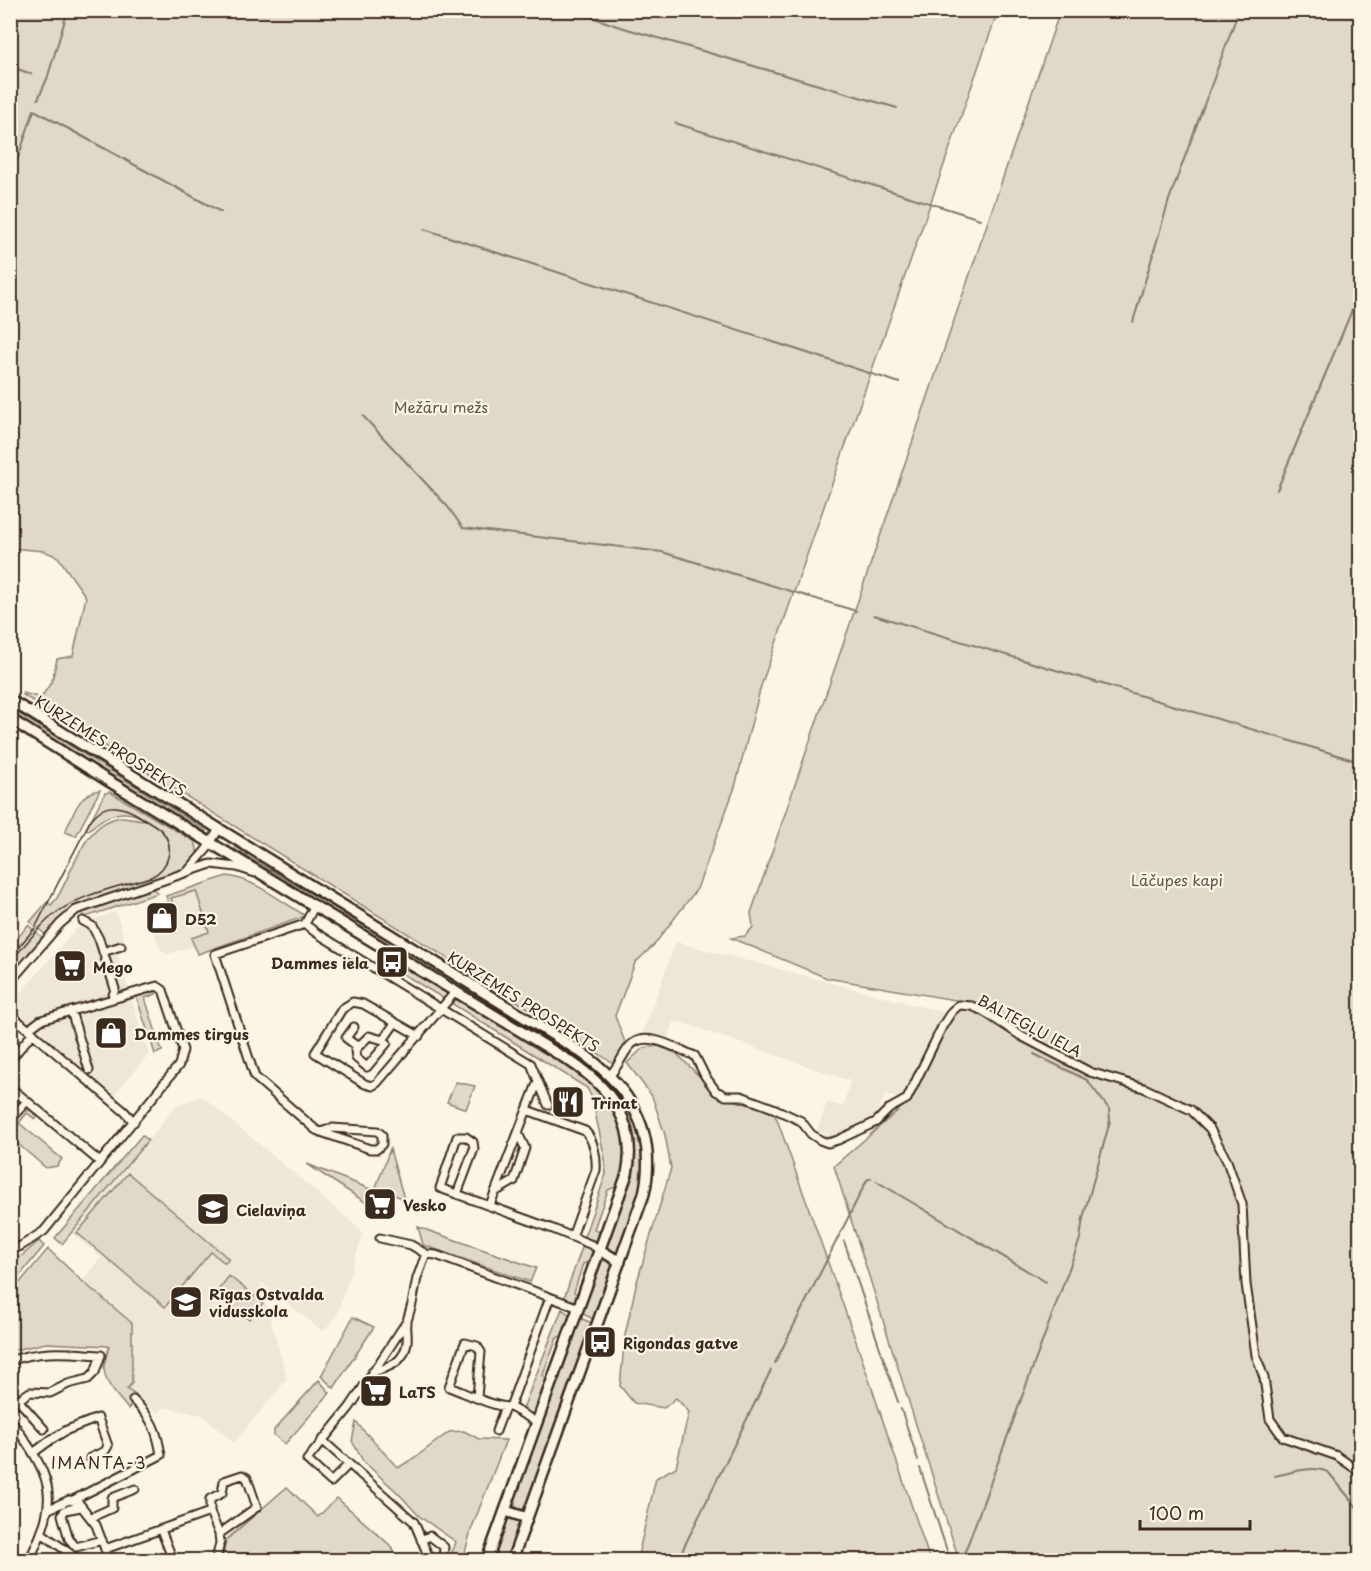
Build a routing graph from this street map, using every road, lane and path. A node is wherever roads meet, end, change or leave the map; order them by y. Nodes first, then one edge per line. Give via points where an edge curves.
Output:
1 (10, 700) edge
2 (10, 719) edge
3 (10, 725) edge
4 (29, 730) junction
5 (219, 829) junction
6 (211, 842) junction
7 (186, 873) junction
8 (271, 879) junction
9 (315, 905) junction
10 (83, 921) dead end
11 (305, 924) junction
12 (121, 946) dead end
13 (103, 952) junction
14 (463, 980) junction
15 (10, 982) edge
16 (456, 991) junction
17 (112, 998) junction
18 (442, 1009) junction
19 (71, 1011) junction
20 (10, 1014) edge
21 (395, 1023) junction
22 (354, 1027) dead end
23 (31, 1031) junction
24 (419, 1036) junction
25 (383, 1040) junction
26 (358, 1047) junction
27 (10, 1060) edge
28 (89, 1070) dead end
29 (610, 1076) junction
30 (538, 1081) junction
31 (10, 1087) edge
32 (27, 1101) junction
33 (548, 1105) dead end
34 (527, 1110) junction
35 (10, 1120) edge
36 (134, 1122) junction
37 (321, 1132) junction
38 (518, 1133) junction
39 (100, 1162) junction
40 (495, 1192) junction
41 (458, 1194) junction
42 (490, 1205) junction
43 (572, 1236) junction
44 (380, 1238) dead end
45 (10, 1250) edge
46 (600, 1250) junction
47 (426, 1254) junction
48 (620, 1262) junction
49 (550, 1297) junction
50 (579, 1308) junction
51 (407, 1321) junction
52 (10, 1361) edge
53 (372, 1372) junction
54 (13, 1396) edge
55 (477, 1397) junction
56 (133, 1400) dead end
57 (508, 1407) junction
58 (10, 1419) edge
59 (537, 1422) junction
60 (44, 1429) dead end
61 (496, 1431) dead end
62 (322, 1440) junction
63 (33, 1453) junction
64 (90, 1458) dead end
65 (349, 1464) junction
66 (1360, 1472) edge
67 (135, 1489) dead end
68 (73, 1500) junction
69 (81, 1507) junction
70 (49, 1509) junction
71 (506, 1511) junction
72 (210, 1512) junction
73 (92, 1517) junction
74 (527, 1518) junction
75 (161, 1530) junction
76 (43, 1534) junction
77 (219, 1534) junction
78 (102, 1540) junction
79 (421, 1540) junction
80 (105, 1549) junction
81 (29, 1560) edge
82 (79, 1560) edge
83 (109, 1560) edge
84 (172, 1560) edge
85 (216, 1560) edge
86 (430, 1560) edge
87 (443, 1560) edge
88 (487, 1560) edge
89 (512, 1560) edge

1 - 5 main road, KURZEMES PROSPEKTS
2 - 4 main road, KURZEMES PROSPEKTS
3 - 4 main road
4 - 6 main road, KURZEMES PROSPEKTS
5 - 6 street
5 - 14 main road, KURZEMES PROSPEKTS
6 - 7 street
6 - 8 main road, KURZEMES PROSPEKTS
7 - 8 street via 220,864
7 - 15 street via 76,910
8 - 9 main road, KURZEMES PROSPEKTS
9 - 11 street
9 - 16 main road, KURZEMES PROSPEKTS
10 - 13 street via 92,926
11 - 18 street
11 - 37 street via 215,954 255,1077
12 - 13 street
13 - 17 street via 115,989
14 - 16 main road
14 - 29 main road, KURZEMES PROSPEKTS via 579,1052
16 - 18 street
16 - 46 main road, KURZEMES PROSPEKTS via 585,1072 618,1108 629,1139 629,1165
17 - 19 street
17 - 36 street via 152,985 163,990 183,1050 179,1065
18 - 24 street
18 - 30 street via 531,1064
19 - 23 street via 41,1020
19 - 28 street
20 - 23 street
21 - 24 street
21 - 24 street via 363,1004 350,1002 315,1053 372,1086
21 - 25 street
22 - 26 street via 346,1038
23 - 27 street
23 - 36 street
25 - 26 street via 369,1036
25 - 26 street via 387,1043 368,1067 356,1058
29 - 48 main road, KURZEMES PROSPEKTS via 640,1120 649,1161 644,1194
29 - 66 street, BALTEGĻU IELA via 634,1042 661,1041 695,1056 716,1091 773,1108 801,1121 811,1134 828,1143 876,1122 907,1099 943,1025 959,1005 983,1011 1090,1072 1144,1088 1191,1110 1217,1141 1242,1204 1246,1284 1270,1419 1283,1437 1337,1456
30 - 33 street
30 - 34 street
31 - 32 street
32 - 35 street
32 - 39 street
34 - 38 street
34 - 43 street via 585,1131 590,1137 596,1170
36 - 39 street
37 - 37 street via 373,1150 382,1144 382,1135 377,1131 332,1128
38 - 40 street
38 - 40 street via 525,1148 514,1181
39 - 45 street via 44,1231
40 - 42 street
41 - 41 street via 440,1188 457,1137 466,1137 475,1146
41 - 42 street
42 - 43 street
43 - 46 street
44 - 47 street via 411,1245
46 - 48 main road
46 - 50 main road, KURZEMES PROSPEKTS
47 - 49 street
47 - 51 street
48 - 74 main road, KURZEMES PROSPEKTS
49 - 50 street
49 - 57 street
50 - 59 main road, KURZEMES PROSPEKTS
51 - 53 street
51 - 53 street via 404,1355 393,1365
52 - 54 street via 29,1354 101,1355 88,1380 50,1393
53 - 62 street via 350,1407
54 - 60 street
55 - 55 street via 449,1387 465,1343 477,1346 481,1352
55 - 57 street
56 - 68 street via 153,1422 162,1455
57 - 59 street
57 - 61 street
58 - 63 street
59 - 71 main road, KURZEMES PROSPEKTS
62 - 65 street
62 - 65 street via 307,1460 331,1482
63 - 64 street via 98,1418 108,1446
63 - 70 street via 46,1480
65 - 79 street via 414,1522
67 - 73 street via 112,1498 112,1508
68 - 69 street
68 - 70 street
69 - 73 street
69 - 78 street via 65,1510 62,1515 69,1539 76,1547
70 - 76 street
71 - 74 main road
71 - 88 main road, KURZEMES PROSPEKTS
72 - 75 street
72 - 77 street
72 - 77 street via 210,1499 222,1493 224,1481 242,1475 247,1478 257,1506
73 - 78 street
74 - 89 main road, KURZEMES PROSPEKTS
75 - 80 street
75 - 84 street
76 - 81 street
76 - 82 street
77 - 85 street
78 - 80 street
79 - 86 street
79 - 87 street via 430,1536 444,1547
80 - 83 street

